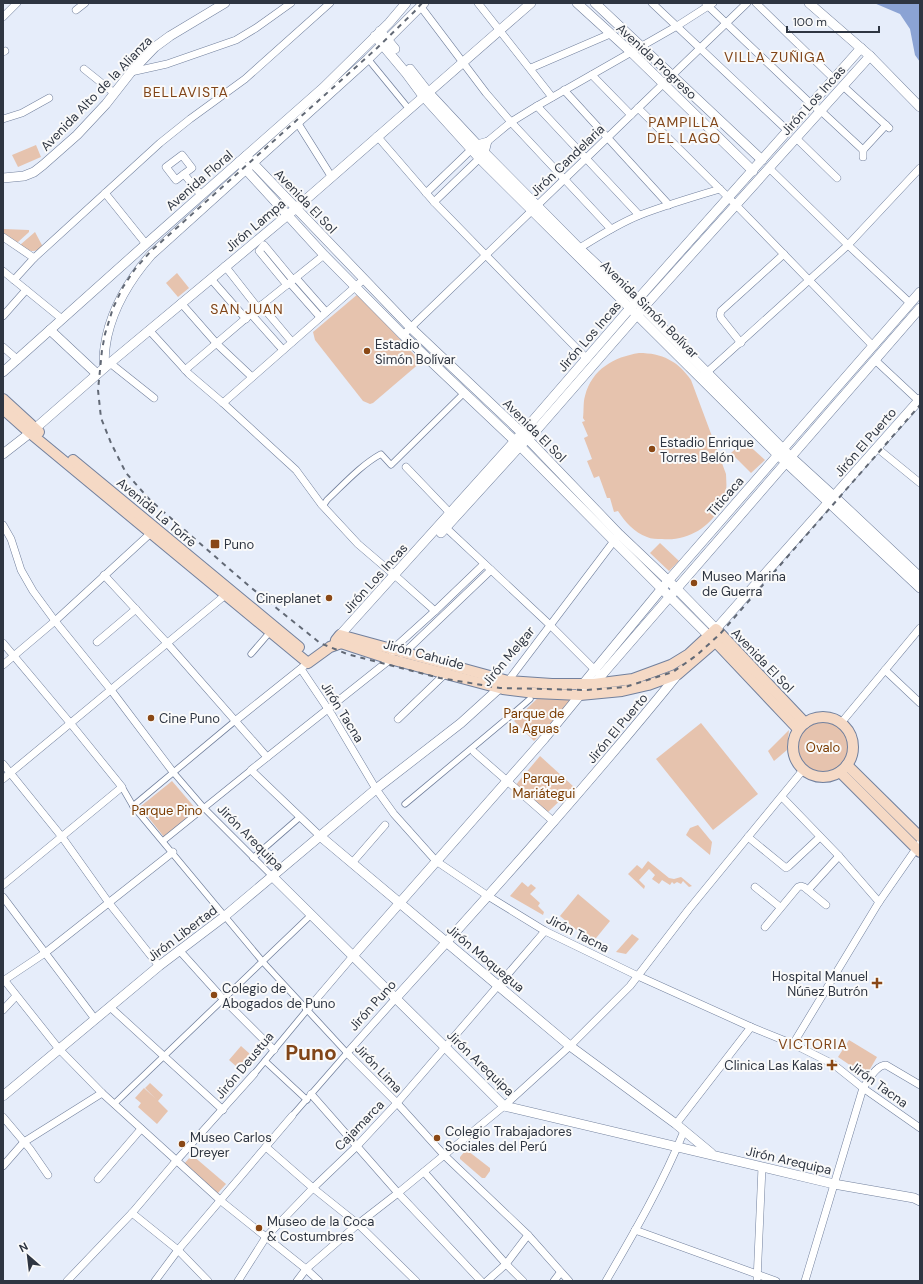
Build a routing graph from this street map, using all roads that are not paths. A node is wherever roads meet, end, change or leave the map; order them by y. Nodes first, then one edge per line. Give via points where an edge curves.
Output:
1 (17, 3) edge
2 (85, 3) edge
3 (225, 3) edge
4 (291, 3) edge
5 (330, 3) edge
6 (406, 3) edge
7 (478, 3) edge
8 (530, 3) edge
9 (577, 3) edge
10 (595, 3) edge
11 (652, 3) edge
12 (747, 3) edge
13 (756, 3) edge
14 (809, 3) edge
15 (709, 4) edge
16 (422, 5) edge
17 (76, 10) dead end
18 (3, 17) edge
19 (727, 22) junction
20 (677, 26) junction
21 (500, 30) junction
22 (377, 34) junction
23 (610, 34) junction
24 (385, 42) junction
25 (642, 47) junction
26 (700, 48) junction
27 (862, 48) junction
28 (632, 53) junction
29 (870, 56) junction
30 (368, 59) junction
31 (463, 62) junction
32 (531, 68) junction
33 (84, 69) dead end
34 (131, 72) junction
35 (592, 75) junction
36 (671, 75) junction
37 (834, 79) junction
38 (663, 84) junction
39 (843, 86) junction
40 (564, 90) junction
41 (114, 93) junction
42 (425, 94) junction
43 (552, 97) junction
44 (49, 98) dead end
45 (812, 105) junction
46 (537, 106) junction
47 (920, 107) edge
48 (638, 108) junction
49 (408, 109) junction
50 (821, 111) junction
51 (631, 115) junction
52 (3, 119) edge
53 (298, 122) junction
54 (511, 122) junction
55 (788, 131) junction
56 (377, 136) junction
57 (608, 137) junction
58 (796, 138) junction
59 (488, 141) junction
60 (474, 147) junction
61 (482, 155) junction
62 (585, 159) junction
63 (762, 160) junction
64 (245, 163) junction
65 (769, 168) junction
66 (920, 168) edge
67 (753, 171) junction
68 (184, 174) dead end
69 (331, 176) junction
70 (3, 178) edge
71 (837, 178) dead end
72 (564, 180) junction
73 (720, 189) junction
74 (105, 193) junction
75 (426, 193) junction
76 (201, 195) junction
77 (733, 201) junction
78 (434, 202) junction
79 (669, 205) junction
80 (295, 208) junction
81 (534, 208) junction
82 (287, 215) junction
83 (639, 215) junction
84 (611, 229) junction
85 (3, 237) edge
86 (146, 244) junction
87 (848, 245) junction
88 (576, 250) junction
89 (784, 254) junction
90 (324, 255) junction
91 (485, 256) junction
92 (34, 258) junction
93 (225, 266) junction
94 (3, 271) edge
95 (210, 279) junction
96 (14, 280) junction
97 (364, 280) junction
98 (291, 281) junction
99 (810, 281) junction
100 (356, 287) junction
101 (26, 290) junction
102 (920, 292) edge
103 (181, 303) junction
104 (910, 304) junction
105 (260, 306) junction
106 (637, 308) junction
107 (920, 308) edge
108 (323, 315) junction
109 (3, 316) edge
110 (248, 316) junction
111 (62, 319) junction
112 (411, 328) junction
113 (50, 330) junction
114 (149, 330) junction
115 (403, 335) junction
116 (292, 342) junction
117 (741, 343) junction
118 (216, 344) junction
119 (873, 346) junction
120 (3, 347) edge
121 (283, 350) junction
122 (587, 359) junction
123 (18, 360) junction
124 (875, 360) junction
125 (108, 365) junction
126 (185, 370) junction
127 (3, 372) edge
128 (97, 374) junction
129 (704, 376) junction
130 (252, 377) junction
131 (461, 396) dead end
132 (154, 398) dead end
133 (3, 399) edge
134 (919, 401) edge
135 (223, 403) junction
136 (3, 409) edge
137 (32, 431) junction
138 (525, 436) junction
139 (517, 443) junction
140 (877, 448) junction
141 (781, 452) junction
142 (3, 454) edge
143 (789, 459) junction
144 (406, 467) dead end
145 (920, 483) edge
146 (832, 499) junction
147 (323, 506) junction
148 (450, 513) junction
149 (3, 525) edge
150 (443, 526) junction
151 (153, 530) junction
152 (616, 538) junction
153 (484, 564) junction
154 (491, 570) junction
155 (104, 575) junction
156 (397, 577) junction
157 (920, 577) edge
158 (665, 585) junction
159 (920, 588) edge
160 (677, 589) junction
161 (228, 592) junction
162 (670, 596) junction
163 (136, 610) junction
164 (435, 611) junction
165 (54, 621) junction
166 (550, 625) junction
167 (920, 628) edge
168 (270, 632) junction
169 (716, 636) junction
170 (340, 640) junction
171 (97, 642) dead end
172 (3, 643) edge
173 (167, 643) junction
174 (405, 652) junction
175 (251, 654) dead end
176 (392, 654) junction
177 (14, 656) junction
178 (307, 664) junction
179 (3, 665) edge
180 (452, 666) junction
181 (885, 670) junction
182 (598, 673) junction
183 (445, 674) junction
184 (678, 674) junction
185 (508, 681) junction
186 (583, 684) junction
187 (594, 684) junction
188 (500, 688) junction
189 (111, 690) junction
190 (580, 695) junction
191 (530, 699) dead end
192 (920, 703) edge
193 (328, 709) junction
194 (398, 719) dead end
195 (234, 720) junction
196 (841, 723) junction
197 (71, 724) junction
198 (802, 726) junction
199 (474, 752) dead end
200 (267, 757) junction
201 (3, 764) edge
202 (844, 768) junction
203 (251, 770) junction
204 (803, 770) junction
205 (173, 772) junction
206 (10, 774) junction
207 (3, 779) edge
208 (507, 781) junction
209 (122, 787) junction
210 (376, 789) junction
211 (782, 797) junction
212 (405, 804) dead end
213 (133, 806) junction
214 (204, 808) junction
215 (300, 817) junction
216 (554, 822) junction
217 (385, 824) dead end
218 (320, 836) junction
219 (820, 836) junction
220 (748, 837) junction
221 (920, 837) edge
222 (62, 838) junction
223 (163, 841) junction
224 (919, 847) edge
225 (173, 852) junction
226 (838, 856) junction
227 (253, 858) junction
228 (436, 861) junction
229 (352, 863) junction
230 (272, 876) junction
231 (3, 885) edge
232 (755, 886) dead end
233 (808, 890) junction
234 (488, 896) junction
235 (3, 897) edge
236 (109, 902) junction
237 (879, 902) junction
238 (400, 903) junction
239 (826, 905) dead end
240 (780, 907) junction
241 (311, 915) junction
242 (225, 916) junction
243 (765, 927) dead end
244 (545, 931) junction
245 (446, 942) junction
246 (179, 950) junction
247 (45, 953) junction
248 (353, 956) junction
249 (263, 962) junction
250 (159, 966) junction
251 (638, 976) junction
252 (4, 981) edge
253 (498, 985) junction
254 (16, 996) junction
255 (396, 998) junction
256 (224, 1000) junction
257 (110, 1007) junction
258 (3, 1010) edge
259 (307, 1010) junction
260 (94, 1019) junction
261 (751, 1027) junction
262 (793, 1044) junction
263 (570, 1046) junction
264 (445, 1047) junction
265 (59, 1049) junction
266 (274, 1050) junction
267 (347, 1052) junction
268 (164, 1056) junction
269 (265, 1061) junction
270 (254, 1074) joint
271 (920, 1085) edge
272 (863, 1088) junction
273 (102, 1093) junction
274 (3, 1096) edge
275 (309, 1097) junction
276 (397, 1103) junction
277 (114, 1104) junction
278 (504, 1106) junction
279 (223, 1110) junction
280 (3, 1116) edge
281 (292, 1116) joint
282 (676, 1124) junction
283 (920, 1128) edge
284 (141, 1129) junction
285 (684, 1131) junction
286 (24, 1142) junction
287 (357, 1146) junction
288 (266, 1147) junction
289 (678, 1147) junction
290 (444, 1155) junction
291 (714, 1156) junction
292 (176, 1161) junction
293 (3, 1166) edge
294 (762, 1167) junction
295 (424, 1172) junction
296 (48, 1175) dead end
297 (98, 1179) dead end
298 (834, 1184) junction
299 (313, 1188) junction
300 (398, 1193) junction
301 (220, 1201) junction
302 (920, 1201) edge
303 (132, 1213) junction
304 (358, 1224) junction
305 (636, 1230) junction
306 (528, 1235) junction
307 (266, 1237) junction
308 (178, 1250) junction
309 (506, 1264) junction
310 (306, 1269) junction
311 (560, 1273) junction
312 (757, 1277) edge
313 (67, 1281) edge
314 (155, 1281) edge
315 (208, 1281) edge
316 (238, 1281) edge
317 (297, 1281) edge
318 (319, 1281) edge
319 (416, 1281) edge
320 (481, 1281) edge
321 (487, 1281) edge
322 (523, 1281) edge
323 (554, 1281) edge
324 (569, 1281) edge
325 (606, 1281) edge
326 (776, 1281) edge
327 (805, 1281) edge

1 - 18 street
2 - 17 street
3 - 34 street, Avenida Alto de la Alianza via 162,42
4 - 34 street via 236,40 167,64
5 - 74 street via 245,79 160,143
6 - 22 street, Avenida Floral
7 - 21 street
8 - 21 street, Jirón Lampa
9 - 23 street, Avenida Progreso
10 - 25 street, Avenida Progreso
11 - 20 street
12 - 19 street, Jirón Candelaria
13 - 37 street
14 - 27 street
15 - 19 street
15 - 20 street
16 - 24 street, Avenida Floral
16 - 31 street
19 - 26 street, Jirón Candelaria
19 - 45 street
20 - 25 street
20 - 26 street
21 - 31 street, Jirón Lampa
21 - 32 street
22 - 24 street, Avenida Simón Bolívar
22 - 64 street, Avenida Floral
23 - 28 street, Avenida Progreso
23 - 32 street
24 - 30 street, Avenida Floral
24 - 42 street, Avenida Simón Bolívar
25 - 28 street
25 - 36 street, Avenida Progreso
26 - 36 street, Jirón Candelaria
26 - 55 street
27 - 29 street
27 - 37 street, Jirón Los Incas
28 - 35 street
28 - 38 street, Avenida Progreso
29 - 39 street, Jirón Los Incas
29 - 47 street
30 - 49 street
30 - 53 street, Avenida Floral
31 - 42 street, Jirón Lampa
31 - 54 street
32 - 43 street
33 - 41 street
34 - 41 street, Avenida Alto de la Alianza
35 - 40 street
35 - 51 street
36 - 38 street, Jirón Candelaria
36 - 63 street, Avenida Progreso
37 - 45 street, Jirón Los Incas
38 - 48 street, Jirón Candelaria
38 - 67 street, Avenida Progreso
39 - 50 street, Jirón Los Incas
39 - 50 street via 888,127 863,154
40 - 43 street
40 - 57 street
41 - 70 street, Avenida Alto de la Alianza via 77,135 34,172 24,176
42 - 49 street, Jirón Lampa
42 - 60 street, Avenida Simón Bolívar
43 - 46 street
44 - 52 street via 22,113
45 - 50 street
45 - 55 street, Jirón Los Incas
46 - 54 street
46 - 62 street
48 - 51 street, Jirón Candelaria
48 - 73 street
49 - 56 street, Jirón Lampa
50 - 58 street, Jirón Los Incas
51 - 57 street, Jirón Candelaria
53 - 64 street, Avenida Floral
53 - 69 street
54 - 59 street
54 - 72 street
55 - 63 street, Jirón Los Incas
56 - 69 street, Jirón Lampa
56 - 75 street
57 - 62 street, Jirón Candelaria
57 - 79 street
58 - 65 street, Jirón Los Incas
58 - 71 street
59 - 60 street
59 - 61 street
60 - 61 street, Avenida Simón Bolívar
60 - 75 street
61 - 78 street
61 - 81 street, Avenida Simón Bolívar
62 - 72 street, Jirón Candelaria
62 - 83 street
63 - 67 street, Jirón Los Incas
64 - 76 street, Avenida Floral
64 - 80 street, Avenida El Sol
64 - 82 street, Avenida El Sol
64 - 125 street, Avenida Floral via 133,276 111,320 104,355
65 - 77 street, Jirón Los Incas
65 - 87 street
66 - 87 street
67 - 77 street, Jirón Los Incas
68 - 76 street
69 - 80 street, Jirón Lampa
72 - 81 street, Jirón Candelaria
72 - 84 street
73 - 77 street
73 - 79 street
74 - 86 street
74 - 92 street
75 - 78 street
76 - 86 street, Avenida Floral
77 - 89 street
77 - 106 street, Jirón Los Incas
78 - 91 street
79 - 83 street
80 - 82 street, Jirón Lampa
80 - 97 street, Avenida El Sol
81 - 88 street, Avenida Simón Bolívar
81 - 91 street, Jirón Candelaria
82 - 90 street, Avenida El Sol
82 - 93 street, Jirón Lampa
83 - 84 street
84 - 88 street
85 - 92 street
86 - 111 street, Avenida Floral
87 - 99 street
87 - 104 street
88 - 106 street, Avenida Simón Bolívar
89 - 99 street
89 - 117 street via 721,311 721,318
90 - 98 street
90 - 100 street, Avenida El Sol
91 - 112 street, Jirón Candelaria
91 - 122 street
92 - 96 street
93 - 95 street, Jirón Lampa
93 - 105 street
94 - 96 street
95 - 103 street, Jirón Lampa
95 - 110 street
96 - 101 street
97 - 100 street
97 - 112 street, Avenida El Sol
98 - 98 street via 264,246 259,251
98 - 105 street
98 - 108 street
99 - 117 street
99 - 119 street
100 - 108 street
100 - 115 street, Avenida El Sol
101 - 109 street
101 - 111 street
102 - 104 street, Titicaca
103 - 114 street, Jirón Lampa
103 - 118 street
104 - 119 street, Titicaca
105 - 110 street
105 - 116 street
106 - 122 street, Jirón Los Incas
106 - 129 street, Avenida Simón Bolívar
106 - 138 street, Jirón Los Incas
107 - 124 street, Titicaca
108 - 116 street
110 - 118 street
110 - 121 street
111 - 113 street, Avenida Floral
112 - 115 street, Jirón Candelaria
112 - 138 street, Avenida El Sol
113 - 123 street, Avenida Floral
113 - 128 street
114 - 125 street, Jirón Lampa
114 - 126 street
115 - 139 street, Avenida El Sol
116 - 121 street
117 - 129 street
118 - 126 street
118 - 130 street
119 - 141 street, Titicaca
120 - 123 street
121 - 130 street
122 - 138 street, Jirón Los Incas
123 - 127 street, Avenida Floral
124 - 134 street
124 - 143 street, Titicaca
125 - 128 street, Jirón Lampa
125 - 132 street
126 - 135 street
128 - 137 street, Jirón Lampa
129 - 141 street, Avenida Simón Bolívar
130 - 135 street
131 - 147 street via 390,465 381,454 376,457
133 - 137 main road, Avenida La Torre
134 - 140 street, Jirón El Puerto
135 - 147 street via 296,470
136 - 137 main road, Avenida La Torre
137 - 142 street, Jirón Lampa
137 - 151 main road, Avenida La Torre
138 - 139 street, Jirón Los Incas
138 - 152 street, Avenida El Sol
139 - 148 street, Jirón Los Incas
139 - 150 street, Jirón Los Incas
139 - 152 street, Avenida El Sol
140 - 145 street
140 - 146 street, Jirón El Puerto
141 - 143 street, Avenida Simón Bolívar
141 - 158 street, Titicaca
143 - 146 street, Avenida Simón Bolívar
143 - 160 street, Titicaca
144 - 148 street
146 - 157 street, Avenida Simón Bolívar
146 - 159 street, Avenida Simón Bolívar
146 - 169 street, Jirón El Puerto
147 - 156 street via 358,544
148 - 150 street, Jirón Los Incas
149 - 165 street via 11,539 21,570
150 - 153 street
150 - 156 street, Jirón Los Incas
151 - 155 street
151 - 161 main road, Avenida La Torre
152 - 158 street, Avenida El Sol
152 - 166 street, Jirón Melgar
153 - 154 street
153 - 164 street
154 - 166 street
154 - 174 street
155 - 163 street
155 - 165 street
156 - 164 street
156 - 170 street, Jirón Los Incas
158 - 160 street, Avenida El Sol
158 - 162 street, Avenida El Sol
158 - 182 street, Titicaca
160 - 162 street, Titicaca
160 - 169 street, Avenida El Sol
161 - 168 main road, Avenida La Torre
161 - 173 street
161 - 178 main road, Avenida La Torre
162 - 169 street, Avenida El Sol
162 - 182 street, Titicaca
163 - 171 street
163 - 173 street
164 - 176 street
165 - 177 street
165 - 189 street
166 - 182 street
166 - 185 street, Jirón Melgar
167 - 181 street
168 - 175 street
168 - 178 main road, Avenida La Torre
169 - 184 main road, Jirón El Puerto
169 - 187 main road via 671,665 653,673 633,679
169 - 198 main road, Avenida El Sol
170 - 176 main road
170 - 178 main road
172 - 177 street
173 - 189 street
173 - 195 street
174 - 176 main road
174 - 180 main road
176 - 183 main road, Jirón Cahuide
176 - 193 street
177 - 179 street
177 - 197 street
178 - 193 street, Jirón Tacna
178 - 195 street
180 - 183 street
180 - 185 main road
181 - 192 street
181 - 196 street
182 - 186 street, Titicaca
182 - 187 street, Titicaca
183 - 188 main road, Jirón Cahuide
183 - 194 street
184 - 190 main road, Jirón Cahuide via 648,685
184 - 216 street, Jirón El Puerto
185 - 186 main road
185 - 188 street, Jirón Melgar
186 - 187 main road
186 - 190 street
187 - 190 street, Titicaca
188 - 190 main road, Jirón Cahuide
188 - 210 street, Jirón Melgar
189 - 197 street
189 - 205 street
190 - 208 street, Jirón Deustua
191 - 212 street
193 - 200 street
193 - 210 street, Jirón Tacna
195 - 200 street
195 - 205 street
196 - 198 main road via 823,717 813,718
196 - 202 main road via 848,730 853,747
197 - 206 street
197 - 209 street
198 - 204 main road via 794,737 792,746 797,764
199 - 208 street
200 - 203 street
201 - 206 street
202 - 204 main road via 831,776 821,777
202 - 221 main road
202 - 224 main road
203 - 214 street
203 - 215 street, Jirón Moquegua
204 - 211 street
205 - 213 street
205 - 214 street, Jirón Arequipa
206 - 207 street
206 - 222 street
208 - 216 street
208 - 228 street, Jirón Deustua
209 - 213 street, Jirón Lima
209 - 222 street
210 - 218 street, Jirón Libertad
210 - 228 street, Jirón Tacna via 394,814
211 - 219 street
211 - 220 street
213 - 223 street, Jirón Lima
214 - 223 street
214 - 227 street, Jirón Arequipa
215 - 218 street, Jirón Moquegua
215 - 227 street
216 - 234 street, Jirón El Puerto
217 - 229 street
218 - 229 street, Jirón Moquegua
218 - 230 street, Jirón Libertad
219 - 220 street via 786,868
219 - 226 street
220 - 251 street
222 - 231 street
222 - 236 street
223 - 225 street, Jirón Lima
224 - 237 street
225 - 236 street
225 - 242 street, Jirón Lima
226 - 233 street
226 - 237 street
227 - 230 street, Jirón Arequipa
228 - 234 street, Jirón Tacna
228 - 238 street, Jirón Deustua
229 - 238 street, Jirón Moquegua
230 - 241 street, Jirón Arequipa
230 - 242 street, Jirón Libertad
232 - 240 street
233 - 239 street
233 - 240 street via 798,887
234 - 244 street, Jirón Tacna
234 - 245 street, Jirón Puno
235 - 247 street
236 - 247 street
236 - 250 street
237 - 262 street
238 - 245 street, Jirón Moquegua
238 - 248 street, Jirón Deustua
240 - 243 street
241 - 248 street, Jirón Arequipa
241 - 249 street
242 - 246 street, Jirón Libertad
242 - 249 street, Jirón Lima
244 - 251 street, Jirón Tacna
244 - 253 street, Cajamarca
245 - 253 street, Jirón Moquegua
245 - 255 street, Jirón Puno
246 - 250 street, Jirón Libertad
246 - 256 street
247 - 252 street
247 - 260 street
248 - 255 street, Jirón Arequipa
248 - 259 street, Jirón Deustua
249 - 256 street
249 - 259 street, Jirón Lima
250 - 257 street, Jirón Libertad
251 - 261 street, Jirón Tacna
251 - 263 street
252 - 254 street
253 - 263 street, Jirón Moquegua
253 - 264 street, Cajamarca
254 - 258 street
254 - 265 street
255 - 264 street, Jirón Arequipa
255 - 267 street, Jirón Puno
256 - 266 street
256 - 268 street
257 - 260 street, Jirón Libertad
257 - 268 street
259 - 266 street, Jirón Deustua
259 - 267 street, Jirón Lima
260 - 265 street, Jirón Libertad
261 - 262 street, Jirón Tacna
261 - 282 street
262 - 272 street, Jirón Tacna via 833,1064
263 - 278 street
263 - 282 street, Jirón Moquegua
264 - 276 street, Cajamarca
264 - 278 street, Jirón Arequipa
265 - 273 street
265 - 274 street, Jirón Libertad
266 - 269 street, Jirón Deustua
267 - 275 street, Jirón Puno
267 - 276 street, Jirón Lima
268 - 277 street
268 - 279 street
269 - 270 street, Jirón Deustua
269 - 275 street
270 - 279 street, Jirón Deustua
271 - 272 street via 882,1065
272 - 283 street, Jirón Tacna
272 - 298 street
273 - 277 street
273 - 286 street
275 - 281 street, Jirón Puno
275 - 287 street
276 - 287 street, Cajamarca
276 - 290 street, Jirón Lima
277 - 284 street
278 - 289 street, Jirón Arequipa
278 - 290 street
279 - 292 street, Jirón Deustua
280 - 286 street
281 - 288 street, Jirón Puno
282 - 285 street, Jirón Moquegua
284 - 292 street
284 - 297 street
285 - 289 street
285 - 291 street, Jirón Moquegua
286 - 293 street
286 - 296 street
287 - 299 street, Cajamarca
287 - 300 street
288 - 299 street
288 - 301 street, Jirón Puno
289 - 291 street, Jirón Arequipa
289 - 305 street
290 - 295 street
290 - 306 street, Jirón Lima
291 - 294 street, Jirón Arequipa
292 - 301 street
292 - 303 street, Jirón Deustua
294 - 298 street, Jirón Arequipa
294 - 312 street
295 - 300 street
295 - 309 street
298 - 302 street, Jirón Arequipa
298 - 327 street
299 - 304 street
299 - 307 street, Cajamarca
300 - 304 street
300 - 320 street
301 - 307 street
301 - 308 street, Jirón Puno
303 - 308 street
303 - 313 street, Jirón Deustua
304 - 310 street
304 - 319 street
305 - 312 street
305 - 325 street
306 - 309 street
306 - 311 street, Jirón Lima
307 - 310 street
307 - 316 street, Cajamarca
308 - 314 street, Jirón Puno
308 - 315 street
309 - 321 street
309 - 322 street
310 - 317 street
310 - 318 street
311 - 323 street
311 - 324 street, Jirón Lima
312 - 326 street

